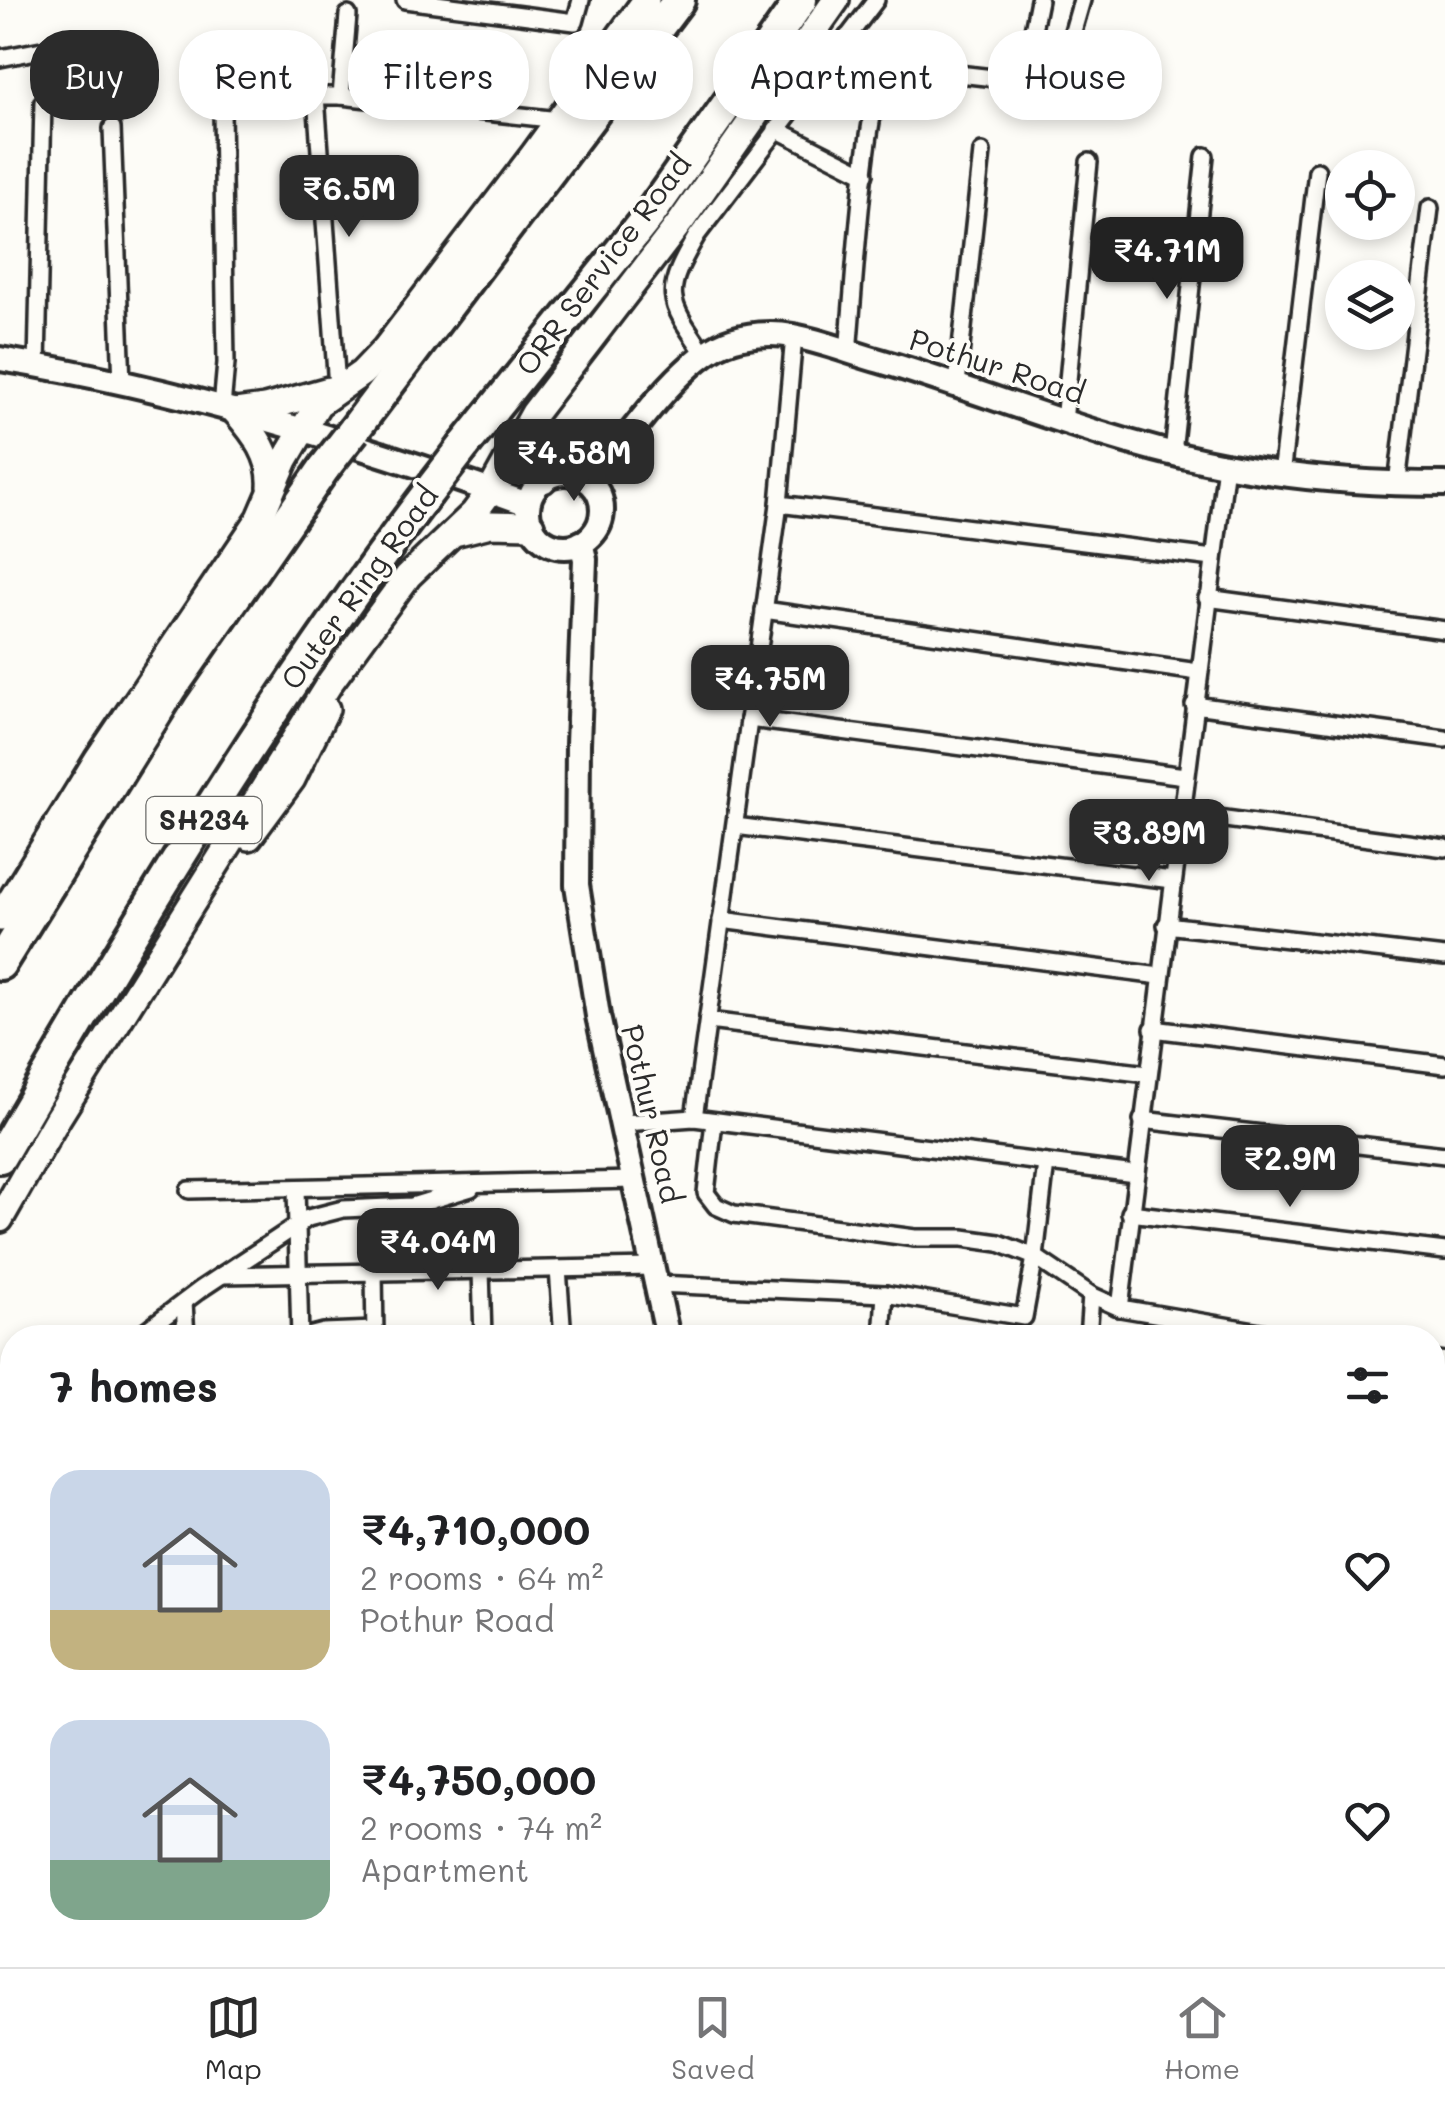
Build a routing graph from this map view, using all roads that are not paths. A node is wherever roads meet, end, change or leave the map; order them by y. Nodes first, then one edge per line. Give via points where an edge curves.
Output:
1 (405, 0) edge
2 (580, 0) edge
3 (646, 0) edge
4 (679, 0) edge
5 (800, 0) edge
6 (836, 0) edge
7 (876, 0) edge
8 (1040, 0) edge
9 (1082, 0) edge
10 (424, 2) edge
11 (348, 16) dead end
12 (624, 30) edge
13 (852, 30) edge
14 (1033, 30) dead end
15 (30, 52) edge
16 (0, 58) edge
17 (968, 75) edge
18 (341, 96) junction
19 (549, 119) edge
20 (43, 120) edge
21 (222, 120) edge
22 (559, 120) edge
23 (784, 120) edge
24 (870, 120) edge
25 (112, 128) dead end
26 (776, 130) junction
27 (982, 152) dead end
28 (1205, 156) dead end
29 (1089, 162) dead end
30 (1317, 171) dead end
31 (865, 174) junction
32 (1430, 208) dead end
33 (794, 336) junction
34 (848, 352) junction
35 (704, 353) junction
36 (0, 359) edge
37 (37, 365) junction
38 (122, 382) junction
39 (957, 384) junction
40 (337, 388) junction
41 (229, 410) junction
42 (532, 416) junction
43 (1064, 422) junction
44 (301, 431) junction
45 (1173, 453) junction
46 (1226, 465) junction
47 (1281, 476) junction
48 (542, 480) junction
49 (591, 483) junction
50 (1397, 484) junction
51 (1445, 484) edge
52 (491, 490) junction
53 (271, 492) junction
54 (779, 504) junction
55 (530, 514) junction
56 (453, 533) junction
57 (582, 543) junction
58 (1213, 558) junction
59 (1208, 598) junction
60 (764, 610) junction
61 (1445, 630) edge
62 (1198, 672) junction
63 (1194, 705) junction
64 (749, 718) junction
65 (1445, 739) edge
66 (1185, 776) junction
67 (1180, 814) junction
68 (734, 826) junction
69 (1445, 848) edge
70 (1172, 880) junction
71 (0, 918) edge
72 (722, 920) junction
73 (1166, 925) junction
74 (1445, 957) edge
75 (0, 964) edge
76 (1160, 976) junction
77 (708, 1021) junction
78 (1153, 1029) junction
79 (1445, 1064) edge
80 (1148, 1074) junction
81 (694, 1118) junction
82 (714, 1120) junction
83 (1142, 1120) junction
84 (624, 1122) junction
85 (1445, 1155) edge
86 (0, 1157) edge
87 (1046, 1163) junction
88 (1135, 1174) junction
89 (635, 1180) junction
90 (483, 1184) junction
91 (357, 1186) junction
92 (296, 1188) junction
93 (189, 1190) dead end
94 (344, 1209) junction
95 (1130, 1214) junction
96 (0, 1219) edge
97 (297, 1225) junction
98 (1445, 1251) edge
99 (1036, 1257) junction
100 (558, 1269) junction
101 (481, 1270) junction
102 (374, 1272) junction
103 (298, 1273) junction
104 (222, 1275) junction
105 (655, 1276) junction
106 (885, 1294) junction
107 (1091, 1295) junction
108 (184, 1302) junction
109 (1120, 1308) junction
110 (153, 1325) edge
111 (185, 1325) edge
112 (300, 1325) edge
113 (375, 1325) edge
114 (483, 1325) edge
115 (562, 1325) edge
116 (665, 1325) edge
117 (883, 1325) edge
118 (1089, 1325) edge
119 (1220, 1325) edge

1 - 10 street
2 - 10 street via 575,22
3 - 12 main road
4 - 75 highway, SH234, bridge via 326,467 170,689
5 - 86 highway, Outer Ring Road / SH234, bridge via 650,214 334,618
6 - 42 main road, ORR Service Road via 682,220
7 - 13 street
8 - 14 street
9 - 17 street via 1059,80
11 - 18 street
15 - 16 street
18 - 19 street
18 - 40 street via 316,96
20 - 37 street
21 - 41 street
22 - 40 main road via 374,362
23 - 26 street
24 - 31 street
25 - 38 street
26 - 31 street
26 - 35 street via 697,235 673,281 672,300
27 - 39 street
28 - 45 street
29 - 43 street
30 - 47 street
31 - 34 street
32 - 50 street
33 - 34 street, Pothur Road
33 - 35 street, Pothur Road via 740,338
33 - 54 street
34 - 39 street, Pothur Road
35 - 49 street, Pothur Road
36 - 37 street
37 - 38 street
38 - 41 street
39 - 43 street, Pothur Road
40 - 41 main road
40 - 44 main road
41 - 44 street
41 - 53 main road via 266,455
42 - 48 main road via 529,447
42 - 52 main road, ORR Service Road
43 - 45 street, Pothur Road
44 - 52 street
44 - 53 main road
45 - 46 street, Pothur Road
46 - 47 street, Pothur Road
46 - 58 street
47 - 50 street, Pothur Road
48 - 49 street via 568,473
48 - 55 street via 533,490
49 - 57 street, Pothur Road via 602,516
50 - 51 street, Pothur Road
52 - 55 street
52 - 56 main road, ORR Service Road
53 - 71 main road
54 - 58 street
54 - 60 street
55 - 56 main road
55 - 57 street via 541,538 555,546
56 - 96 main road, ORR Service Road via 408,576 341,666
57 - 84 street, Pothur Road via 577,885
58 - 59 street
59 - 61 street
59 - 62 street
60 - 62 street
60 - 64 street
62 - 63 street
63 - 65 street
63 - 66 street
64 - 66 street
64 - 68 street
66 - 67 street
67 - 69 street
67 - 70 street
68 - 70 street
68 - 72 street
70 - 73 street
72 - 76 street
72 - 77 street
73 - 74 street
73 - 76 street
76 - 78 street
77 - 80 street
77 - 81 street
78 - 79 street
78 - 80 street
80 - 83 street
81 - 82 street
81 - 84 street
82 - 87 street
82 - 99 street via 706,1193 734,1214 982,1240
83 - 85 street
83 - 88 street
84 - 89 street, Pothur Road
87 - 88 street
87 - 99 street
88 - 95 street
89 - 90 street
89 - 105 street, Pothur Road
90 - 91 street
90 - 94 street via 412,1206
91 - 92 street
91 - 94 street
92 - 93 street
92 - 97 street
94 - 97 street
95 - 98 street
95 - 109 street
97 - 103 street
97 - 104 street
99 - 106 street via 1024,1317
99 - 107 street
100 - 101 street
100 - 105 street
100 - 115 street
101 - 102 street
101 - 114 street
102 - 103 street
102 - 113 street
103 - 104 street
103 - 112 street
104 - 108 street
105 - 106 street
105 - 116 street, Pothur Road
106 - 117 street
107 - 109 street
107 - 118 street
108 - 110 street
108 - 111 street
109 - 119 street

